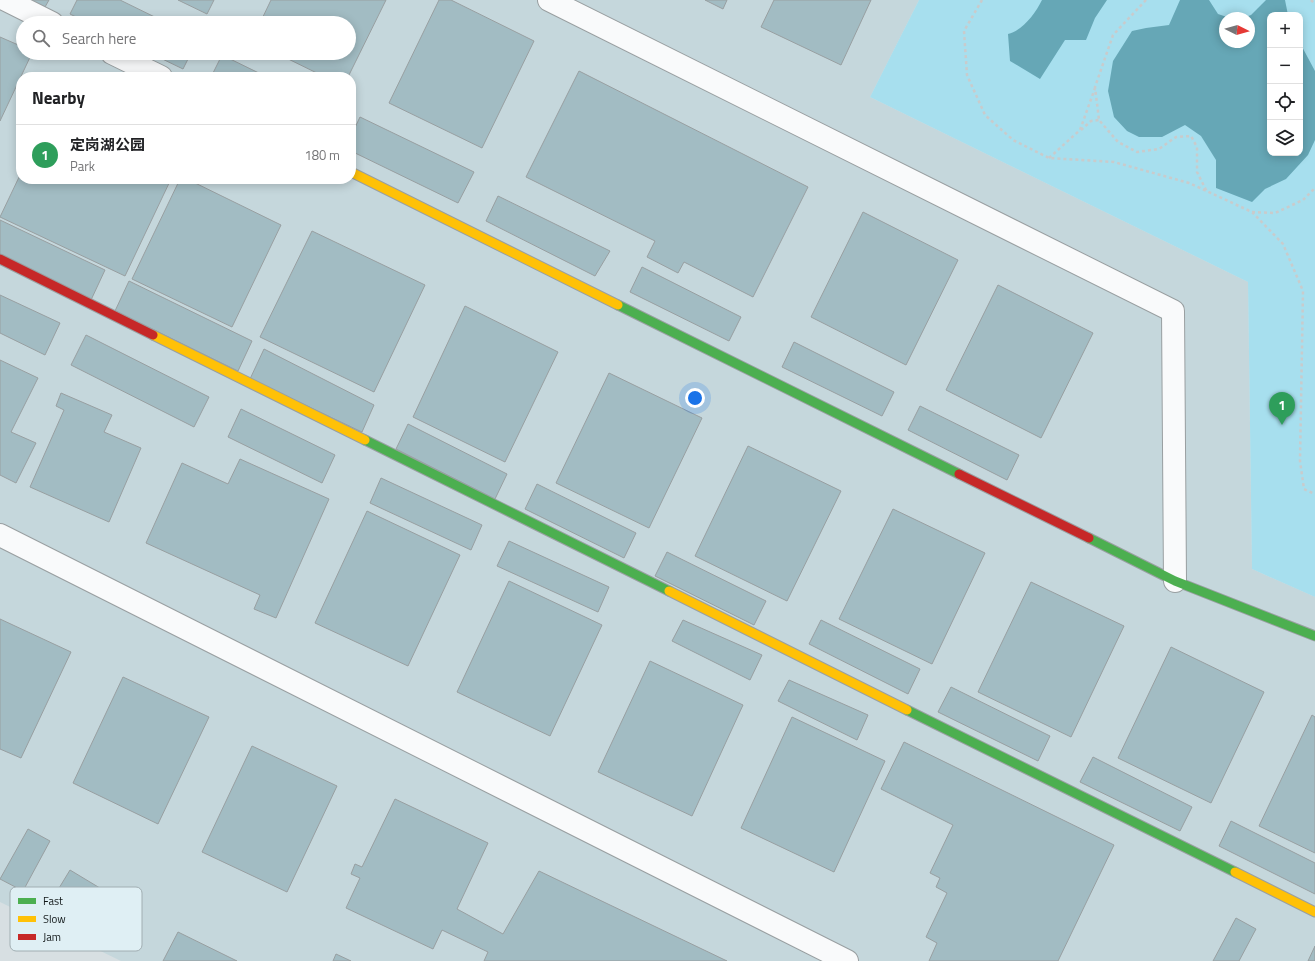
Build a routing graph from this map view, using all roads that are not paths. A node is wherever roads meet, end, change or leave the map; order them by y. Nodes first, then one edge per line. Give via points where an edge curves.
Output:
1 (6, 0) edge
2 (549, 0) edge
3 (38, 16) edge
4 (126, 60) edge
5 (150, 72) edge
6 (356, 174) edge
7 (0, 259) edge
8 (0, 535) edge
9 (1174, 581) junction
10 (1315, 636) edge
11 (1315, 912) edge
12 (847, 961) edge

1 - 3 street
2 - 9 street via 1173,311
4 - 5 street
6 - 9 street
7 - 11 street
8 - 12 street
9 - 10 street

